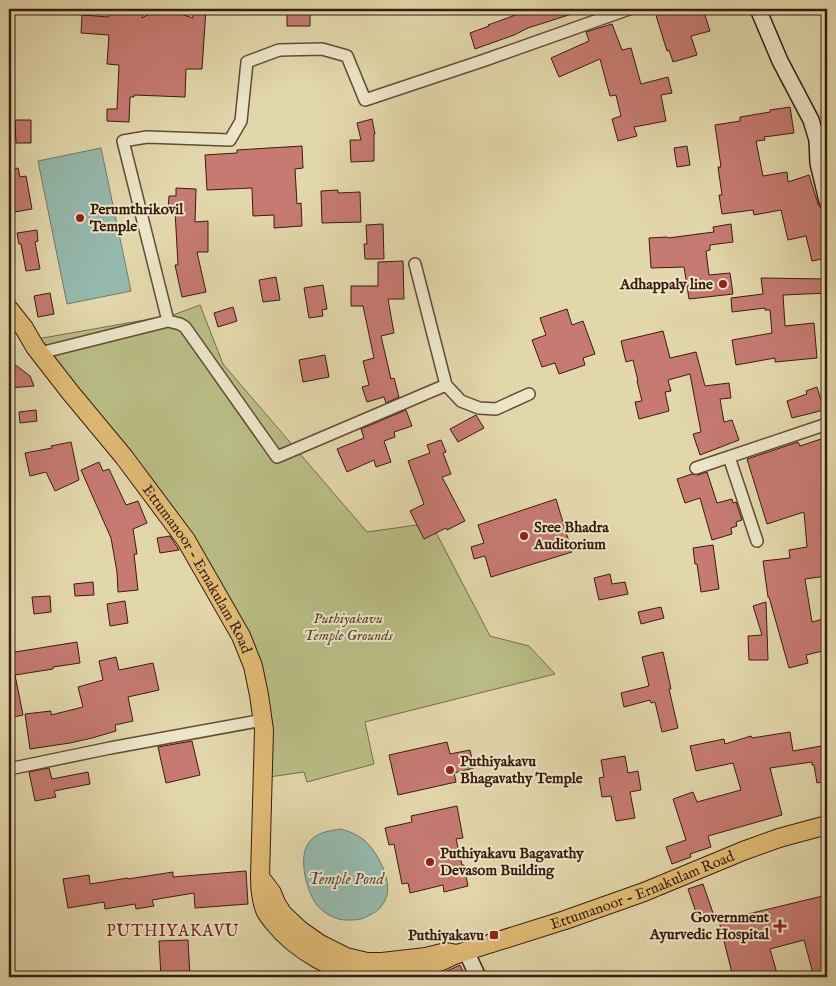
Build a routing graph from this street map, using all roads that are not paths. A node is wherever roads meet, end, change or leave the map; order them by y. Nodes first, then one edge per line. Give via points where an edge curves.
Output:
1 (629, 9) edge
2 (758, 9) edge
3 (826, 193) edge
4 (415, 264) dead end
5 (9, 309) edge
6 (168, 321) junction
7 (40, 353) junction
8 (446, 385) junction
9 (529, 394) dead end
10 (827, 424) edge
11 (728, 457) junction
12 (696, 468) dead end
13 (758, 541) dead end
14 (262, 720) junction
15 (9, 769) edge
16 (827, 826) edge
17 (461, 952) junction
18 (337, 968) edge
19 (478, 977) edge

1 - 6 street via 365,100 347,56 322,49 279,50 248,62 242,121 230,140 147,137 123,141
2 - 3 main road via 780,61 811,120
4 - 8 street
5 - 7 main road, Ettumanoor - Ernakulam Road
6 - 7 street
6 - 8 street via 186,327 277,457
7 - 14 main road, Ettumanoor - Ernakulam Road via 186,540 241,636 253,666
8 - 9 street via 461,401 479,408 496,409
10 - 11 street
11 - 12 street
11 - 13 street
14 - 15 street
14 - 18 main road, Ettumanoor - Ernakulam Road via 264,766 260,877 283,914 320,944
16 - 17 main road, Ettumanoor - Ernakulam Road via 779,838 644,892
17 - 18 main road, Ettumanoor - Ernakulam Road
17 - 19 main road

